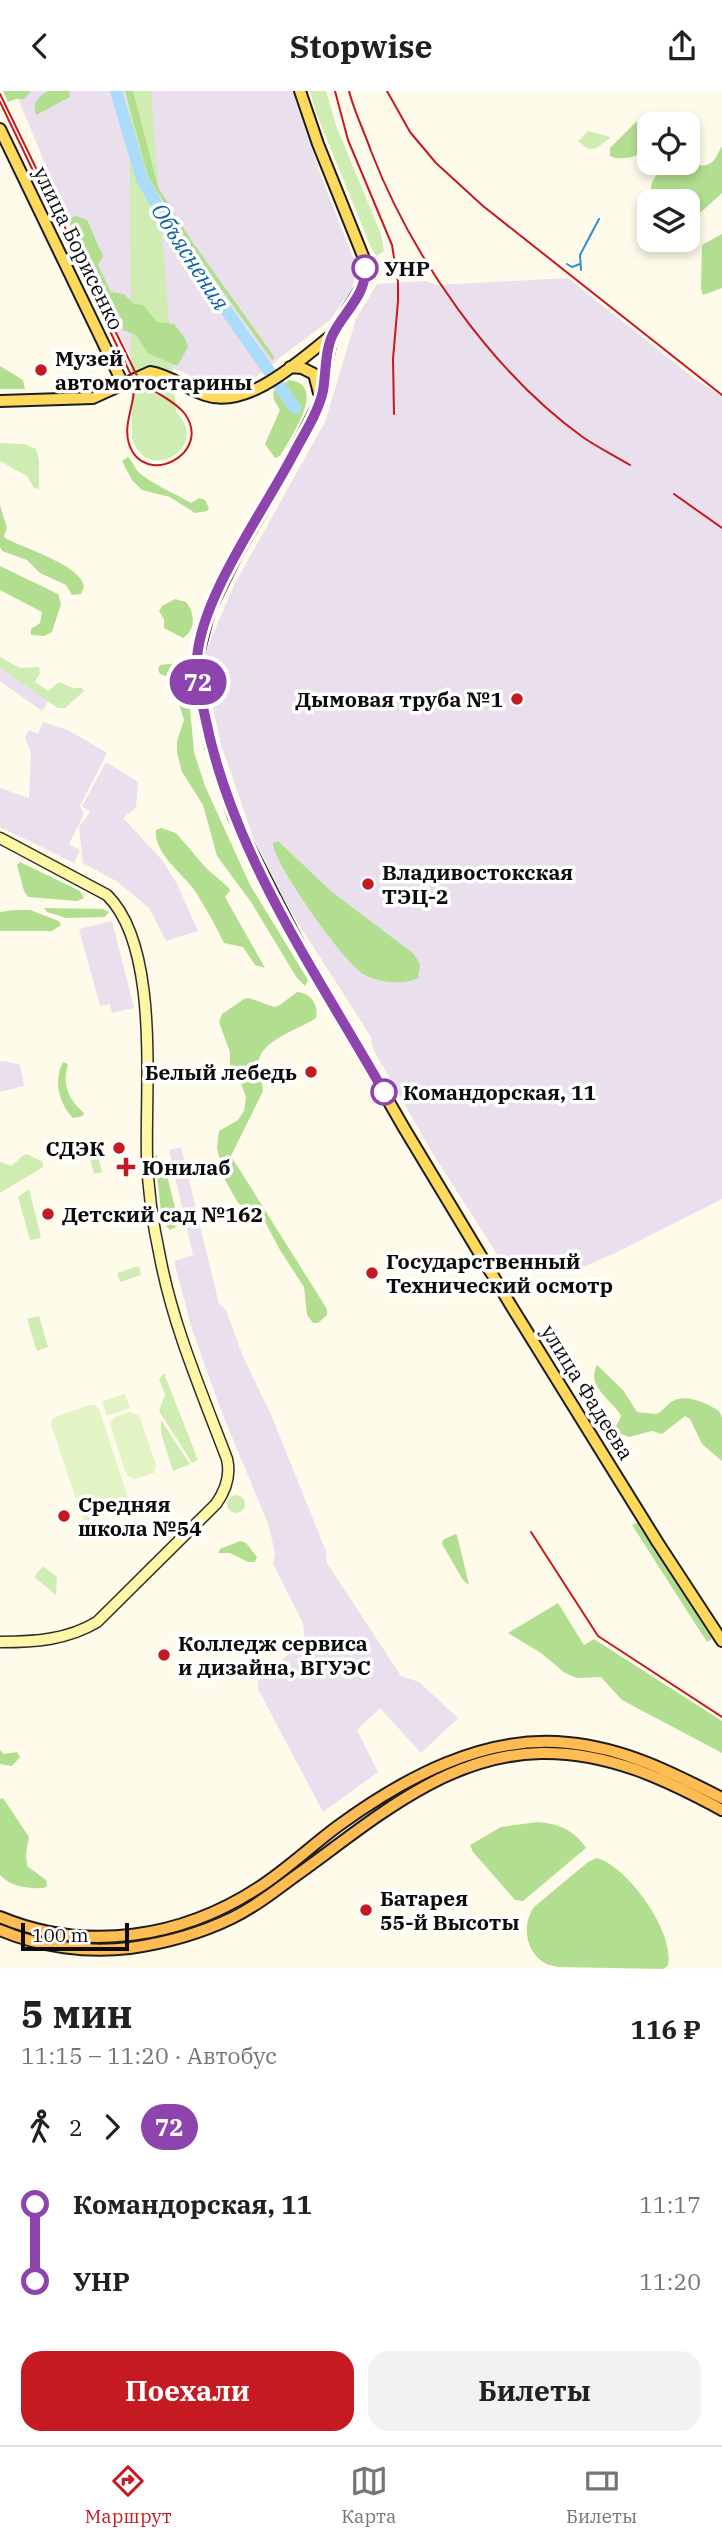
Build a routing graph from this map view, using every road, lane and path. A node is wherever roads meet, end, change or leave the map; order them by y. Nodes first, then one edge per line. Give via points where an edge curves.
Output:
1 (300, 91) edge
2 (0, 129) edge
3 (332, 335) junction
4 (290, 367) junction
5 (123, 384) junction
6 (0, 401) edge
7 (319, 404) junction
8 (0, 838) edge
9 (722, 1641) edge
10 (0, 1642) edge
11 (722, 1798) edge
12 (722, 1810) edge
13 (0, 1917) edge
14 (0, 1930) edge

1 - 3 main road, улица Фадеева via 365,264 363,285
2 - 5 main road, улица Борисенко
3 - 4 main road
3 - 7 main road, улица Фадеева
4 - 5 main road via 245,394 224,398 205,395 156,373 144,373
4 - 7 main road via 314,374
5 - 6 main road via 93,398
7 - 9 main road, улица Фадеева via 237,554 202,633 197,658 199,687 225,790 266,883 404,1128
8 - 10 main road via 93,885 126,919 144,1004 148,1175 160,1259 229,1474 216,1504 97,1622 54,1639
11 - 13 highway via 621,1753 569,1743 521,1744 463,1756 427,1771 340,1825 260,1887 193,1922 103,1938 57,1934
12 - 14 highway via 678,1786 619,1763 565,1754 494,1759 412,1792 267,1897 197,1933 158,1944 105,1950 54,1946

